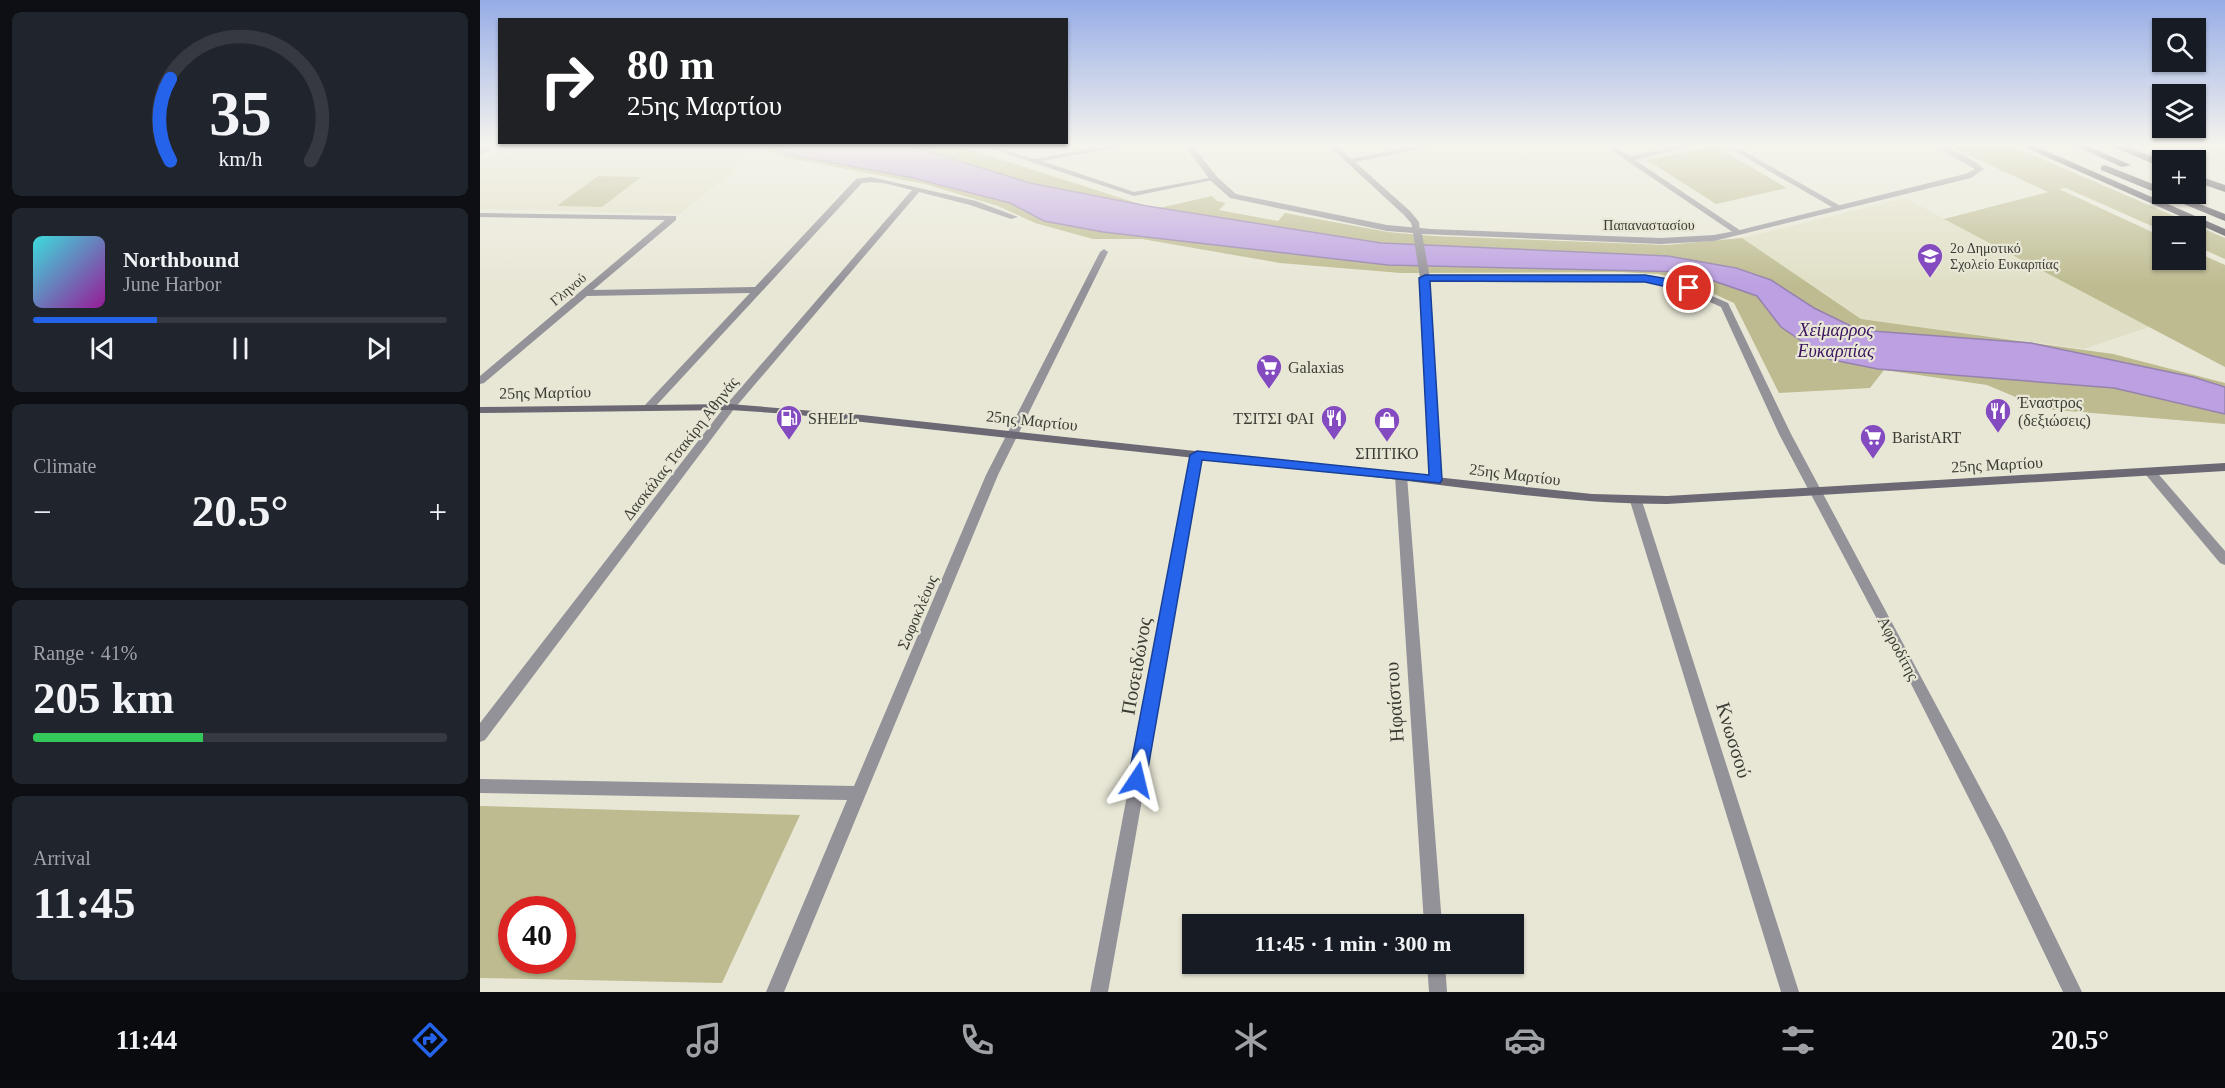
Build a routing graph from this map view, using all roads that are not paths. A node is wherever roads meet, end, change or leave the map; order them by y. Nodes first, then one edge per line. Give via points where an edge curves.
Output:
1 (847, 192) edge
2 (914, 192) edge
3 (930, 192) edge
4 (1229, 192) edge
5 (1384, 192) edge
6 (1679, 192) edge
7 (1812, 192) edge
8 (1903, 192) edge
9 (2132, 192) edge
10 (2206, 198) edge
11 (2191, 204) edge
12 (2225, 206) edge
13 (1840, 208) junction
14 (480, 214) edge
15 (1014, 217) dead end
16 (2225, 218) edge
17 (1417, 231) junction
18 (1740, 232) junction
19 (2225, 233) edge
20 (1104, 252) dead end
21 (1424, 276) junction
22 (756, 290) junction
23 (585, 293) junction
24 (480, 381) edge
25 (649, 407) junction
26 (730, 407) junction
27 (480, 410) edge
28 (1011, 434) junction
29 (1197, 455) junction
30 (2225, 467) edge
31 (2150, 472) junction
32 (1401, 476) junction
33 (1436, 480) junction
34 (1815, 491) junction
35 (1636, 501) junction
36 (2225, 560) edge
37 (480, 735) edge
38 (480, 786) edge
39 (859, 793) junction
40 (1432, 914) edge
41 (1437, 974) edge
42 (775, 992) edge
43 (1099, 992) edge
44 (1438, 992) edge
45 (1790, 992) edge
46 (2073, 992) edge

1 - 22 street
2 - 26 street, Δασκάλας Τσακίρη Αθηνάς
3 - 15 street
4 - 17 street, Παπαναστασίου via 1244,200 1321,216
5 - 17 street via 1407,213
6 - 18 street
7 - 13 street
8 - 13 street, Παπαναστασίου
9 - 19 highway
10 - 12 highway
11 - 16 highway
13 - 18 street, Παπαναστασίου
14 - 23 street, Γληνού via 673,218
17 - 18 street, Παπαναστασίου via 1661,241 1714,238
17 - 21 street
20 - 28 street, Σοφοκλέους
21 - 33 street
21 - 34 street, Αφροδίτης via 1645,279 1698,291 1725,305
22 - 23 street
22 - 25 street
23 - 24 street, Γληνού
25 - 26 main road, 25ης Μαρτίου
25 - 27 main road, 25ης Μαρτίου
26 - 28 main road, 25ης Μαρτίου
26 - 37 street, Δασκάλας Τσακίρη Αθηνάς
28 - 29 main road, 25ης Μαρτίου
28 - 39 street, Σοφοκλέους
29 - 32 main road, 25ης Μαρτίου
29 - 43 street, Ποσειδώνος
30 - 31 main road, 25ης Μαρτίου
31 - 34 main road, 25ης Μαρτίου
31 - 36 street
32 - 33 main road, 25ης Μαρτίου
32 - 40 street, Ηφαίστου
33 - 35 main road, 25ης Μαρτίου via 1545,495
34 - 35 main road, 25ης Μαρτίου
34 - 46 street, Αφροδίτης via 1976,795
35 - 45 street, Κνωσσού
38 - 39 street
39 - 42 street, Σοφοκλέους
41 - 44 street

